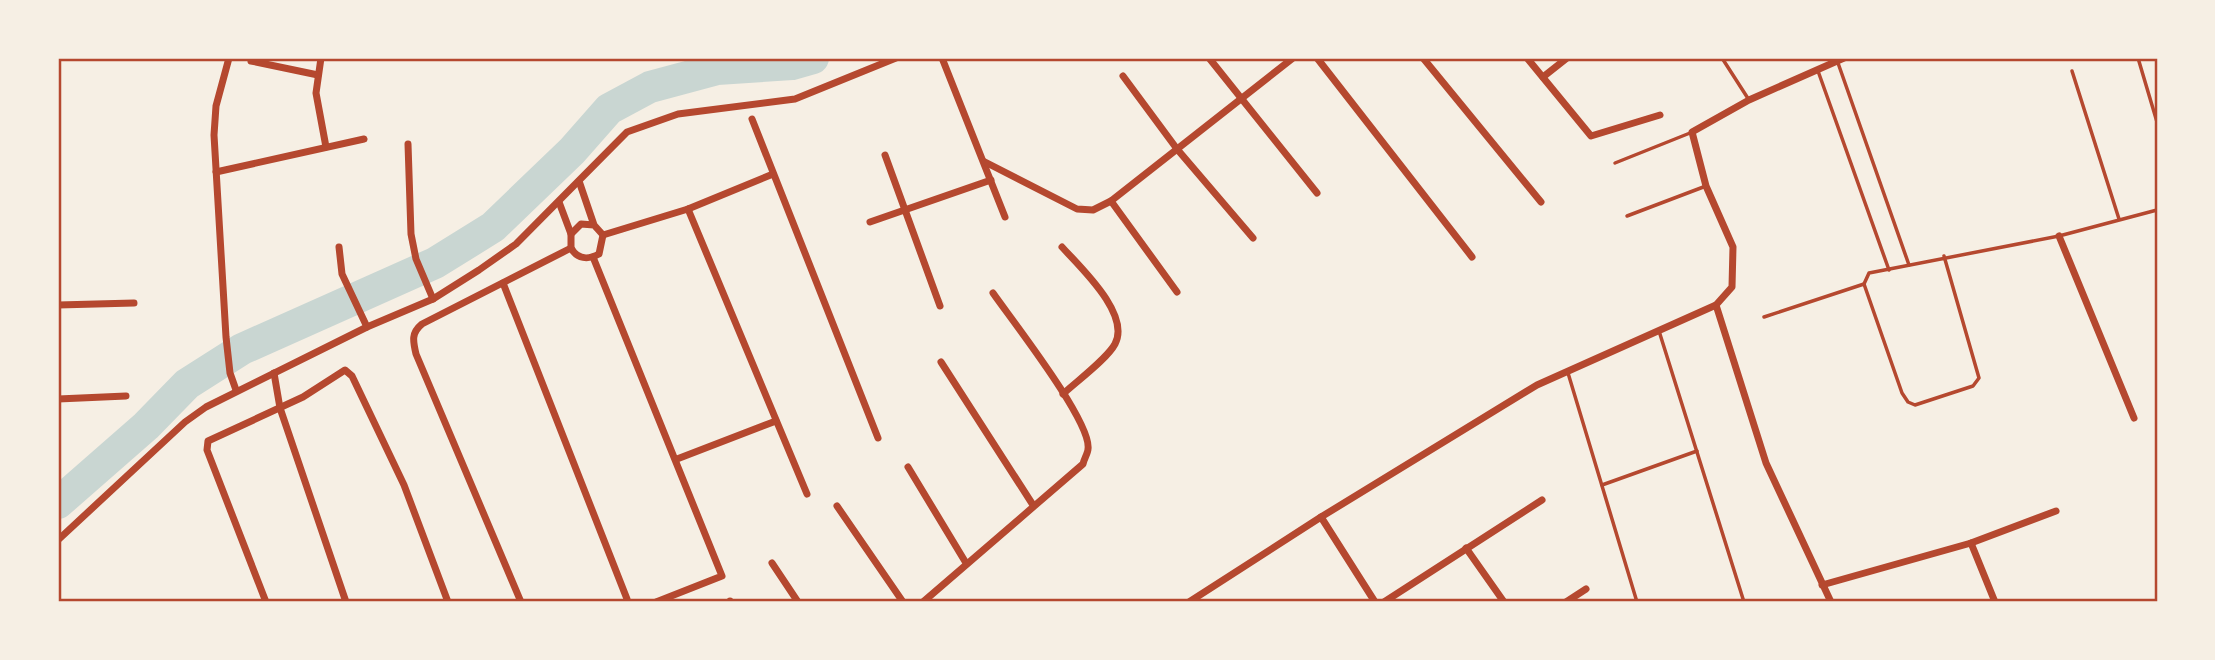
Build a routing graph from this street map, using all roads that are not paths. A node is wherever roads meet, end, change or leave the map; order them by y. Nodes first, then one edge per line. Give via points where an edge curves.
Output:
1 (229, 58) edge
2 (321, 58) edge
3 (896, 58) edge
4 (942, 58) edge
5 (1209, 58) edge
6 (1293, 58) edge
7 (1317, 58) edge
8 (1423, 58) edge
9 (1527, 58) edge
10 (1567, 58) edge
11 (1722, 58) edge
12 (2138, 58) edge
13 (1840, 59) edge
14 (251, 61) dead end
15 (1818, 71) junction
16 (2072, 71) dead end
17 (318, 75) junction
18 (1123, 76) dead end
19 (1543, 77) junction
20 (1241, 99) junction
21 (1749, 100) junction
22 (1660, 114) dead end
23 (752, 119) dead end
24 (2157, 122) edge
25 (1692, 132) junction
26 (364, 139) dead end
27 (408, 144) dead end
28 (326, 147) junction
29 (1177, 149) junction
30 (885, 155) dead end
31 (985, 162) junction
32 (1615, 163) dead end
33 (216, 172) junction
34 (773, 174) junction
35 (991, 180) junction
36 (579, 181) junction
37 (1706, 186) junction
38 (1317, 193) dead end
39 (1111, 201) junction
40 (559, 202) junction
41 (1541, 202) dead end
42 (688, 209) junction
43 (905, 210) junction
44 (2157, 210) edge
45 (1627, 216) dead end
46 (1004, 217) dead end
47 (2119, 220) junction
48 (870, 222) dead end
49 (594, 225) junction
50 (571, 233) junction
51 (603, 235) junction
52 (2059, 236) junction
53 (1252, 238) dead end
54 (339, 247) dead end
55 (1062, 247) dead end
56 (571, 248) junction
57 (1944, 256) junction
58 (593, 257) junction
59 (1472, 257) dead end
60 (1909, 265) junction
61 (1889, 270) junction
62 (503, 282) junction
63 (1864, 284) junction
64 (1177, 292) dead end
65 (993, 293) dead end
66 (433, 299) junction
67 (134, 303) dead end
68 (58, 305) edge
69 (940, 306) dead end
70 (1716, 306) junction
71 (1764, 317) dead end
72 (367, 327) junction
73 (1659, 331) junction
74 (941, 362) dead end
75 (1568, 371) junction
76 (274, 373) junction
77 (236, 390) junction
78 (1063, 394) junction
79 (126, 396) dead end
80 (58, 399) edge
81 (280, 408) junction
82 (2134, 418) dead end
83 (776, 421) junction
84 (878, 438) dead end
85 (1697, 451) junction
86 (677, 459) junction
87 (908, 467) dead end
88 (1602, 485) junction
89 (807, 494) dead end
90 (1542, 500) dead end
91 (1033, 505) junction
92 (837, 506) dead end
93 (2056, 511) dead end
94 (1321, 517) junction
95 (58, 540) edge
96 (1971, 543) junction
97 (1466, 548) junction
98 (772, 563) dead end
99 (966, 563) junction
100 (1822, 585) junction
101 (1586, 589) dead end
102 (627, 599) dead end
103 (266, 602) edge
104 (346, 602) edge
105 (448, 602) edge
106 (521, 602) edge
107 (656, 602) edge
108 (798, 602) edge
109 (903, 602) edge
110 (923, 602) edge
111 (1189, 602) edge
112 (1375, 602) edge
113 (1384, 602) edge
114 (1504, 602) edge
115 (1566, 602) edge
116 (1637, 602) edge
117 (1744, 602) edge
118 (1830, 602) edge
119 (1995, 602) edge

1 - 33 street via 216,106
2 - 17 street
3 - 36 street via 795,99 657,120 627,132
4 - 31 street
5 - 20 street
6 - 20 street
7 - 59 street
8 - 41 street
9 - 19 street
10 - 19 street
11 - 21 lane
12 - 24 lane
13 - 15 street
13 - 60 lane
14 - 17 street
15 - 21 street
15 - 61 lane
16 - 47 lane
17 - 28 street via 316,93
18 - 29 street
19 - 22 street via 1591,136
20 - 29 street
20 - 38 street
21 - 25 street
23 - 34 street
25 - 32 lane
25 - 37 street
26 - 28 street
27 - 66 street via 409,211 416,259
28 - 33 street
29 - 39 street
29 - 53 street
30 - 43 street
31 - 35 street
31 - 39 street via 1077,209 1093,210
33 - 77 street via 226,337
34 - 42 street
34 - 84 street
35 - 43 street
35 - 46 street
36 - 40 street
36 - 49 street
37 - 45 lane
37 - 70 street via 1733,247 1732,287
39 - 64 street
40 - 50 street
40 - 66 street via 516,244
42 - 51 street
42 - 83 street
43 - 48 street
43 - 69 street
44 - 47 lane
47 - 52 lane
49 - 50 street via 581,225
49 - 51 street
50 - 56 street
51 - 58 street via 603,248
52 - 57 lane
52 - 82 street
54 - 72 street via 347,286
55 - 78 street via 1109,302 1118,330 1115,344
56 - 58 street via 580,257
56 - 62 street
57 - 60 lane
57 - 63 lane via 1978,368 1979,378 1973,386 1915,405 1908,402
58 - 86 street
60 - 61 lane
61 - 63 lane via 1869,273
62 - 102 street
62 - 106 street via 422,324 413,338
63 - 71 lane
65 - 78 street
66 - 72 street
67 - 68 street
70 - 73 street
70 - 100 street via 1766,463
72 - 76 street
73 - 75 street
73 - 85 lane
74 - 91 street
75 - 88 lane
75 - 94 street via 1537,384
76 - 77 street
76 - 81 street
77 - 95 street via 185,422
78 - 91 street via 1085,431 1089,448 1083,464
79 - 80 street
81 - 103 street via 213,437 206,450
81 - 104 street
81 - 105 street via 340,372 352,376 404,485
83 - 86 street
83 - 89 street
85 - 88 lane
85 - 117 lane
86 - 107 street via 722,576
87 - 99 street
88 - 116 lane
90 - 97 street
91 - 99 street
92 - 109 street
93 - 96 street
94 - 111 street
94 - 112 street
96 - 100 street
96 - 119 street
97 - 113 street
97 - 114 street
98 - 108 street
99 - 110 street
100 - 118 street
101 - 115 street

